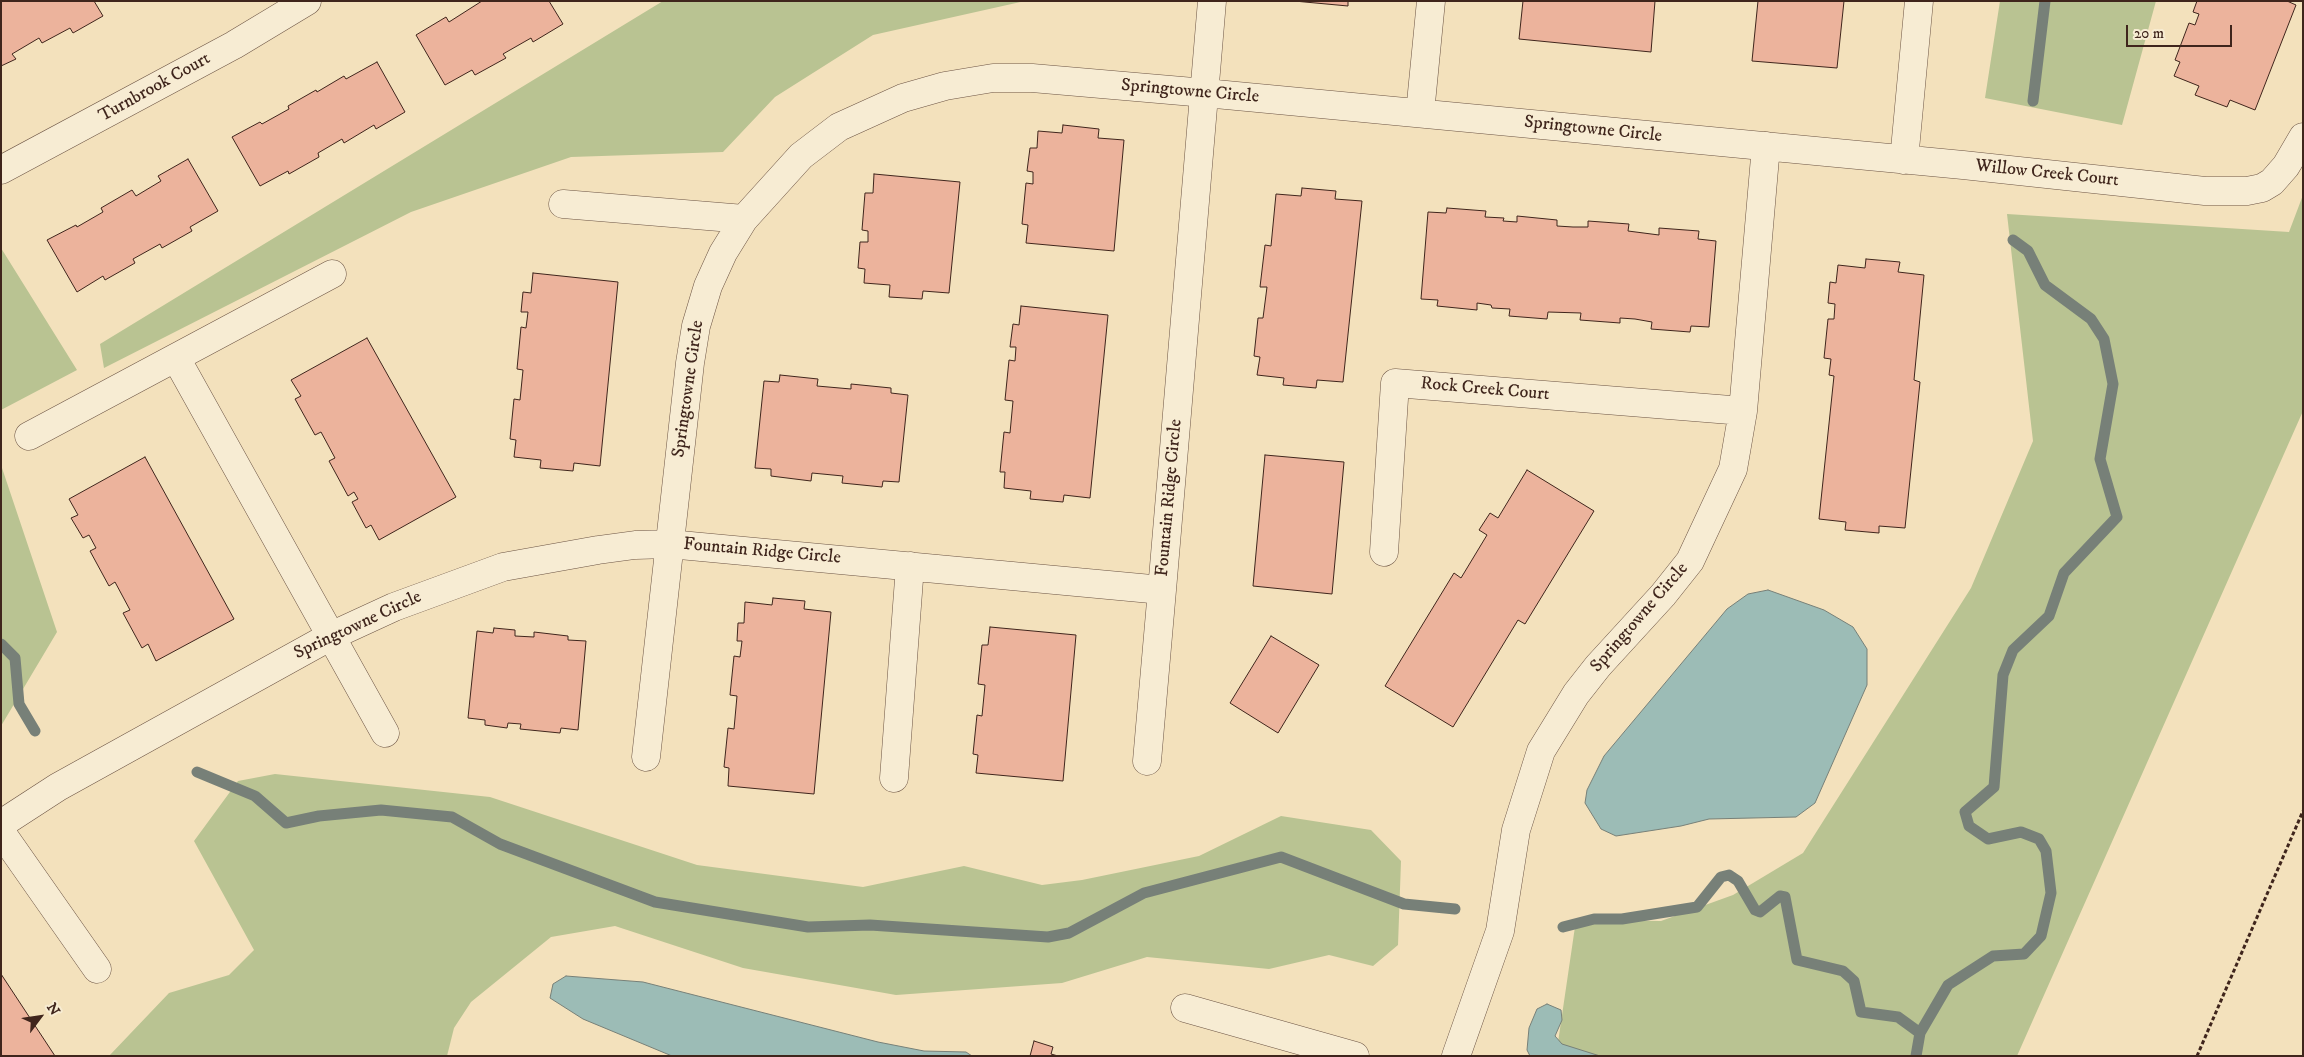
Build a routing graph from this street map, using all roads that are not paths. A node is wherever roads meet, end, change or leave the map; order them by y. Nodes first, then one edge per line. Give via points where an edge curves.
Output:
1 (307, 1) edge
2 (1212, 1) edge
3 (1431, 1) edge
4 (1919, 1) edge
5 (1204, 92) junction
6 (1420, 113) junction
7 (2303, 137) edge
8 (1766, 146) junction
9 (1904, 160) junction
10 (1, 170) edge
11 (563, 204) dead end
12 (744, 219) junction
13 (332, 274) dead end
14 (176, 358) junction
15 (1743, 411) junction
16 (29, 436) dead end
17 (669, 544) junction
18 (1384, 552) dead end
19 (910, 566) junction
20 (1162, 590) junction
21 (331, 636) junction
22 (385, 733) dead end
23 (646, 758) dead end
24 (1147, 761) dead end
25 (894, 778) dead end
26 (1, 824) edge
27 (1, 832) edge
28 (97, 969) dead end
29 (1185, 1008) dead end
30 (1355, 1056) edge
31 (1456, 1056) edge

1 - 10 street, Turnbrook Court via 234,45
2 - 5 street, Fountain Ridge Circle
3 - 6 street
4 - 9 street
5 - 6 street, Springtowne Circle
5 - 12 street, Springtowne Circle via 1032,78 993,78 945,86 903,98 839,127 794,163
5 - 20 street, Fountain Ridge Circle
6 - 8 street, Springtowne Circle
7 - 9 street, Willow Creek Court via 2272,182 2247,191 2205,191
8 - 9 street, Willow Creek Court
8 - 15 street, Springtowne Circle
11 - 12 street
12 - 17 street, Springtowne Circle via 708,286 696,326
13 - 14 street
14 - 16 street
14 - 21 street
15 - 18 street, Rock Creek Court via 1396,383
15 - 31 street, Springtowne Circle via 1733,469 1690,561 1576,694 1541,751 1516,830 1500,930
17 - 19 street, Fountain Ridge Circle
17 - 21 street, Springtowne Circle via 598,550 503,567 394,606
17 - 23 street
19 - 20 street, Fountain Ridge Circle
19 - 25 street
20 - 24 street
21 - 22 street
21 - 26 street, Springtowne Circle via 58,787
27 - 28 street
29 - 30 street

